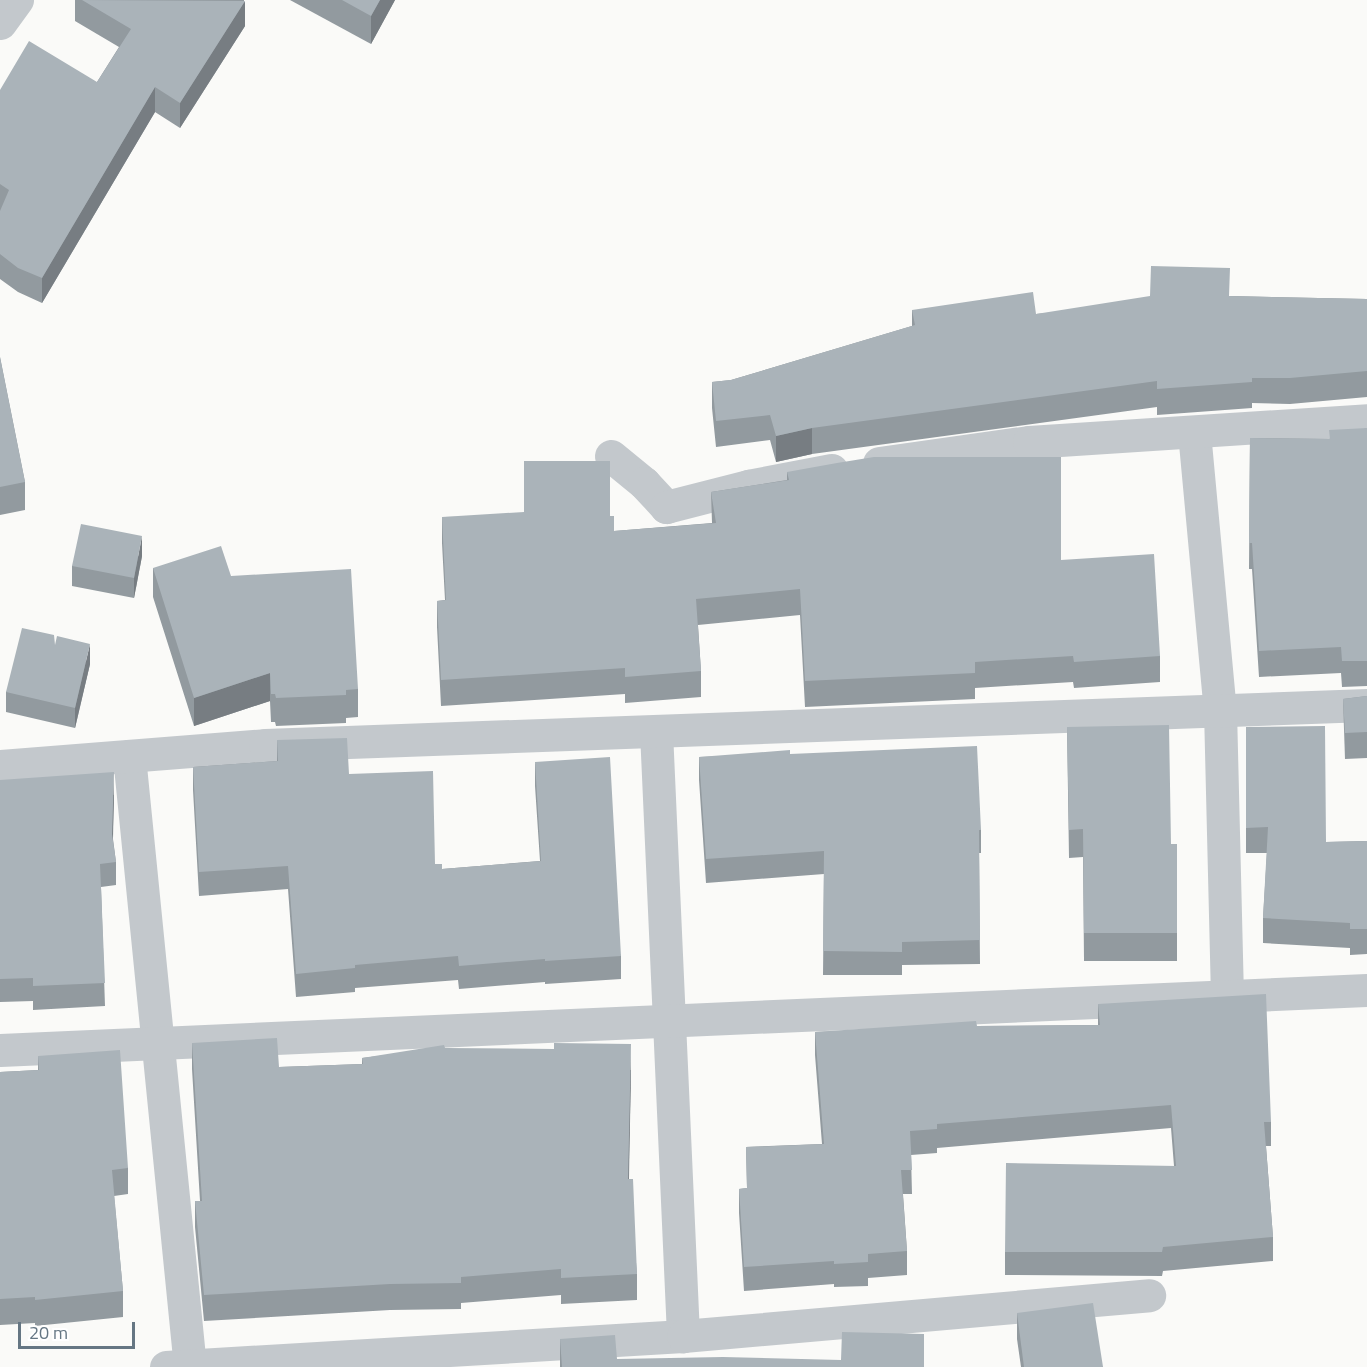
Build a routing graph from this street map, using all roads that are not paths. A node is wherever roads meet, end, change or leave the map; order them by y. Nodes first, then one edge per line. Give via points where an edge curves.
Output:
1 (18, 0) edge
2 (0, 23) edge
3 (1367, 420) edge
4 (1194, 432) junction
5 (611, 456) dead end
6 (1367, 705) edge
7 (1220, 710) junction
8 (656, 731) junction
9 (129, 756) junction
10 (0, 766) edge
11 (1367, 990) edge
12 (1227, 995) junction
13 (670, 1021) junction
14 (157, 1043) junction
15 (0, 1050) edge
16 (1149, 1296) dead end
17 (683, 1336) junction
18 (182, 1367) edge

1 - 2 street
3 - 4 street
4 - 5 street via 1029,442 857,466 748,486 666,507
4 - 7 street
6 - 7 street
7 - 8 street
7 - 12 street
8 - 9 street via 266,745
8 - 13 street
9 - 10 street
9 - 14 street
11 - 12 street
12 - 13 street
13 - 14 street
13 - 17 street
14 - 15 street
14 - 18 street
16 - 17 street
17 - 18 street

